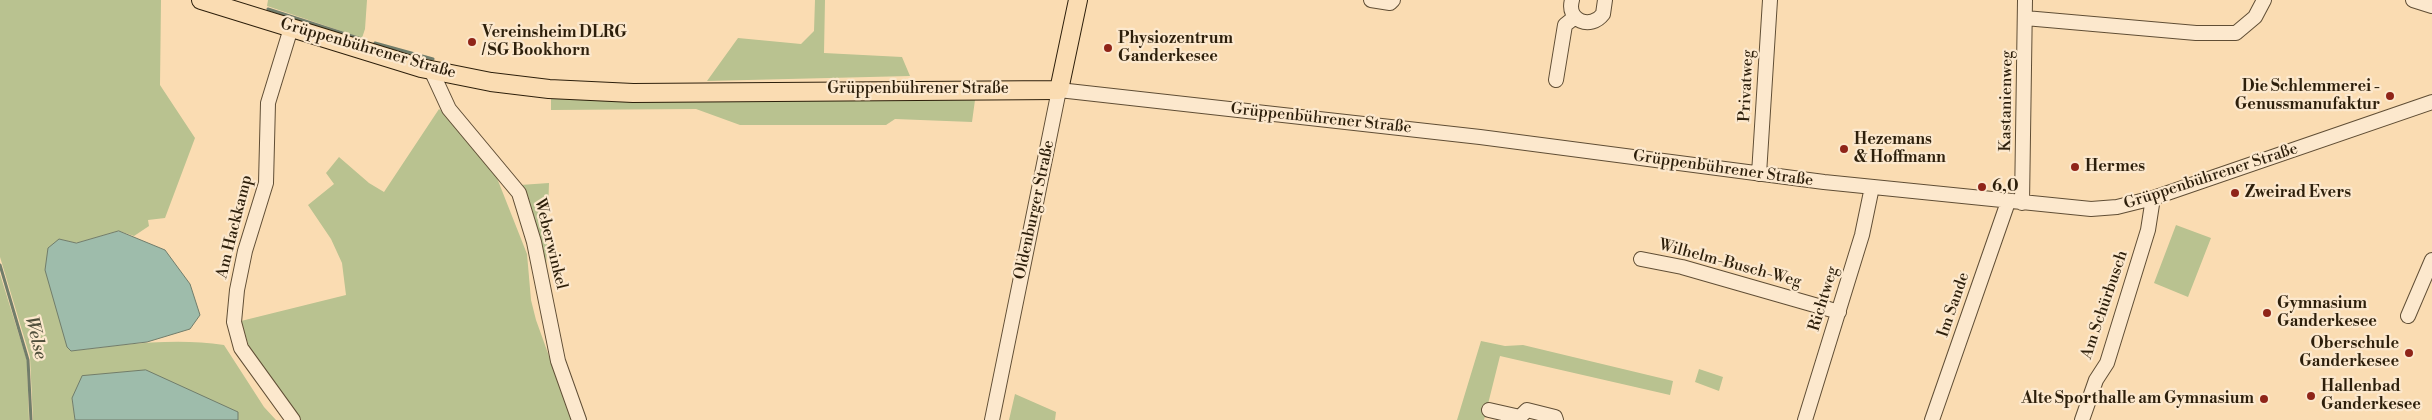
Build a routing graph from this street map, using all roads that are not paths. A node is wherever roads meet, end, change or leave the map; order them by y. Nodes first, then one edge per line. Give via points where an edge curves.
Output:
1 (202, 0) edge
2 (1078, 0) edge
3 (1366, 0) edge
4 (1371, 0) edge
5 (1394, 0) edge
6 (1572, 0) edge
7 (1605, 0) edge
8 (1770, 0) edge
9 (2025, 0) edge
10 (2264, 0) edge
11 (2413, 0) edge
12 (2432, 6) edge
13 (1575, 17) junction
14 (2025, 18) junction
15 (291, 28) junction
16 (431, 70) junction
17 (1556, 80) dead end
18 (1059, 90) junction
19 (2432, 102) edge
20 (1759, 174) junction
21 (1872, 187) junction
22 (2153, 198) junction
23 (2015, 202) junction
24 (1641, 259) dead end
25 (2432, 260) edge
26 (1839, 312) junction
27 (2408, 316) dead end
28 (1489, 410) dead end
29 (1520, 418) edge
30 (293, 420) edge
31 (579, 420) edge
32 (992, 420) edge
33 (1556, 420) edge
34 (1805, 420) edge
35 (1932, 420) edge
36 (2082, 420) edge

1 - 15 main road, Grüppenbührener Straße
2 - 18 main road, Oldenburger Straße
3 - 4 street
4 - 5 street via 1390,3
6 - 13 street via 1570,8
7 - 13 street via 1603,14 1595,22 1584,23
8 - 20 street, Privatweg
9 - 14 street, Kastanienweg
10 - 14 street via 2255,17 2236,33 2196,33
11 - 12 street
13 - 17 street via 1565,25
14 - 23 street, Kastanienweg
15 - 16 main road, Grüppenbührener Straße
15 - 30 street, Am Hackkamp via 268,103 266,183 245,251 234,322 241,348
16 - 18 main road, Grüppenbührener Straße via 549,89 633,93
16 - 31 street, Weberwinkel via 449,109 519,193 534,242 558,361
18 - 20 street, Grüppenbührener Straße via 1480,136
18 - 32 street, Oldenburger Straße
19 - 22 street, Grüppenbührener Straße
20 - 21 street, Grüppenbührener Straße
21 - 23 street, Grüppenbührener Straße
21 - 26 street, Richtweg
22 - 23 street, Grüppenbührener Straße via 2117,207 2091,209
22 - 36 street, Am Schürbusch via 2148,230 2107,363 2096,380
23 - 35 street, Im Sande
24 - 26 street, Wilhelm-Busch-Weg via 1682,267
25 - 27 street
26 - 34 street, Richtweg
28 - 29 street
29 - 33 street via 1527,410 1555,417

